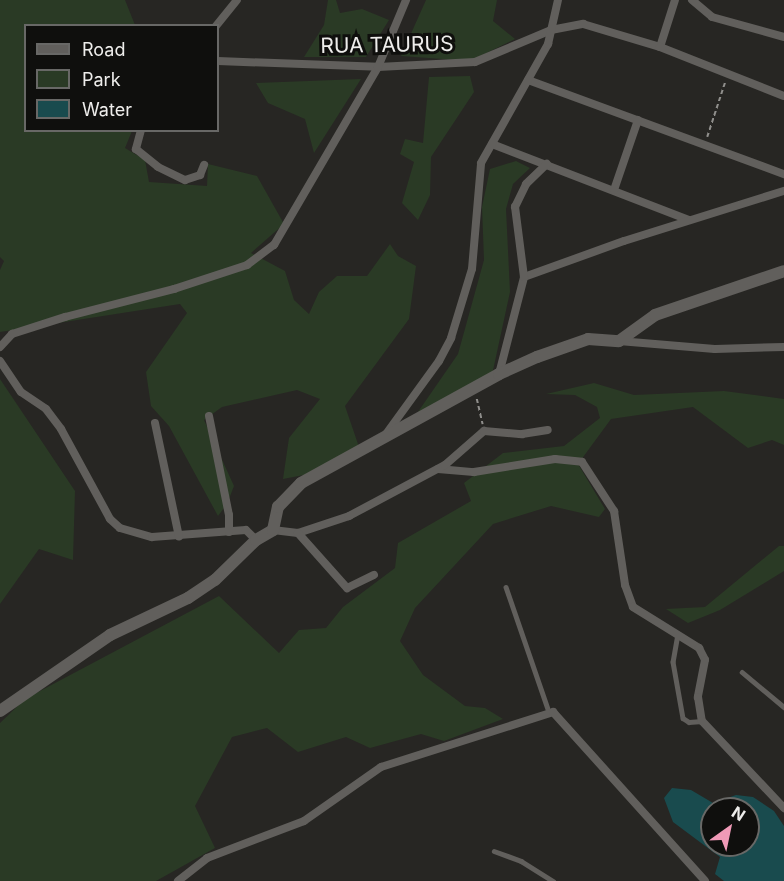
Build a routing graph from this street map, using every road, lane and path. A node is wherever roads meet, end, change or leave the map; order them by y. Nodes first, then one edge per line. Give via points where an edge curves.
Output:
1 (237, 0) edge
2 (406, 0) edge
3 (558, 0) edge
4 (675, 0) edge
5 (692, 0) edge
6 (218, 24) edge
7 (551, 30) junction
8 (784, 37) edge
9 (660, 47) junction
10 (219, 61) edge
11 (378, 67) junction
12 (728, 75) junction
13 (528, 80) junction
14 (784, 96) edge
15 (638, 120) junction
16 (140, 132) edge
17 (492, 144) junction
18 (704, 146) junction
19 (547, 164) junction
20 (204, 165) dead end
21 (784, 174) edge
22 (614, 190) junction
23 (784, 191) edge
24 (689, 220) junction
25 (784, 272) edge
26 (524, 277) junction
27 (618, 341) junction
28 (0, 347) edge
29 (784, 347) edge
30 (0, 361) edge
31 (499, 374) junction
32 (475, 389) junction
33 (209, 416) dead end
34 (155, 423) dead end
35 (548, 430) dead end
36 (484, 431) junction
37 (384, 437) junction
38 (438, 469) junction
39 (273, 530) junction
40 (229, 532) junction
41 (298, 533) junction
42 (179, 537) junction
43 (256, 540) junction
44 (374, 575) dead end
45 (506, 587) dead end
46 (678, 634) junction
47 (742, 672) dead end
48 (784, 706) edge
49 (0, 711) edge
50 (549, 712) junction
51 (702, 722) junction
52 (783, 804) edge
53 (494, 851) dead end
54 (178, 881) edge
55 (553, 881) edge
56 (705, 881) edge

1 - 6 street
2 - 11 street
3 - 7 street
4 - 9 street
5 - 8 street via 712,16
7 - 9 street, RUA TAURUS via 592,25
7 - 11 street, RUA TAURUS via 475,62
7 - 13 street
9 - 12 street, RUA TAURUS
10 - 11 street, RUA TAURUS
11 - 28 street via 284,234 264,253 247,265 174,289 12,334
12 - 14 street, RUA TAURUS
12 - 18 path
13 - 15 street
13 - 17 street
15 - 18 street
15 - 22 street
16 - 20 street via 136,149 158,167 185,180 200,175
17 - 19 street
17 - 37 street via 482,163 477,186 471,269 451,338
18 - 21 street
19 - 22 street
19 - 26 street via 526,184 515,207
22 - 24 street
23 - 24 street
24 - 26 street
25 - 27 street via 655,315
26 - 31 street
27 - 29 street via 715,348
27 - 31 street via 588,339
30 - 42 street via 21,392 46,409 61,429 110,519 136,534
31 - 32 street
32 - 36 path
32 - 37 street
33 - 40 street
34 - 42 street
35 - 36 street via 522,434
36 - 38 street
37 - 39 street via 291,490 279,507
38 - 41 street via 349,516
38 - 46 street via 474,472 555,459 582,462 614,511 625,585 633,606
39 - 41 street
39 - 43 street
40 - 42 street
40 - 43 street via 246,530
41 - 44 street via 347,588
43 - 49 street via 215,580 188,598 110,635
45 - 50 lane
46 - 51 street via 704,654 698,698
46 - 51 lane via 674,662 683,718 689,723
47 - 48 lane
50 - 54 street via 374,770 304,821 207,858
50 - 56 street via 560,716
51 - 52 street
53 - 55 lane via 521,861

